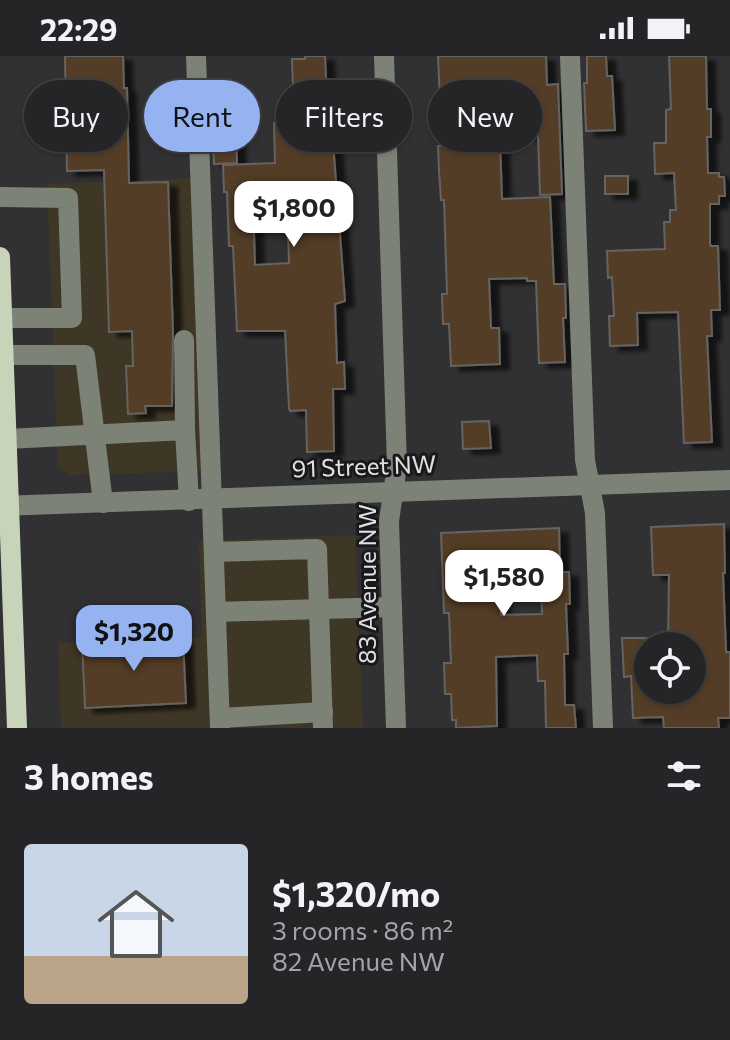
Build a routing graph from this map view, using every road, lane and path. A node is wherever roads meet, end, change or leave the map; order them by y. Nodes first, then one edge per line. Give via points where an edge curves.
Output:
1 (196, 56) edge
2 (384, 56) edge
3 (570, 56) edge
4 (0, 197) edge
5 (0, 257) edge
6 (2, 318) junction
7 (184, 340) dead end
8 (4, 355) junction
9 (185, 430) junction
10 (95, 435) junction
11 (7, 439) junction
12 (730, 480) edge
13 (590, 485) junction
14 (393, 492) junction
15 (212, 499) junction
16 (189, 501) junction
17 (103, 503) junction
18 (4, 506) edge
19 (214, 552) junction
20 (392, 607) junction
21 (319, 610) junction
22 (216, 612) junction
23 (323, 720) edge
24 (220, 723) edge
25 (17, 728) edge
26 (396, 728) edge
27 (603, 728) edge

1 - 15 street
2 - 14 street, 83 Avenue NW via 397,466
3 - 13 street
4 - 6 street via 68,198 72,318
5 - 6 main road
6 - 8 main road
7 - 9 street
8 - 10 street via 85,355
8 - 11 main road
9 - 10 street
9 - 16 street
10 - 11 street
10 - 17 street
11 - 18 main road
12 - 13 street, 91 Street NW
13 - 14 street, 91 Street NW
13 - 27 street
14 - 15 street, 91 Street NW
14 - 20 street, 83 Avenue NW
15 - 16 street, 91 Street NW
15 - 19 street
16 - 17 street, 91 Street NW
17 - 18 street, 91 Street NW
18 - 25 main road
19 - 21 street via 317,549
19 - 22 street
20 - 21 street
20 - 26 street, 83 Avenue NW
21 - 22 street
21 - 23 street
22 - 24 street
23 - 24 street

